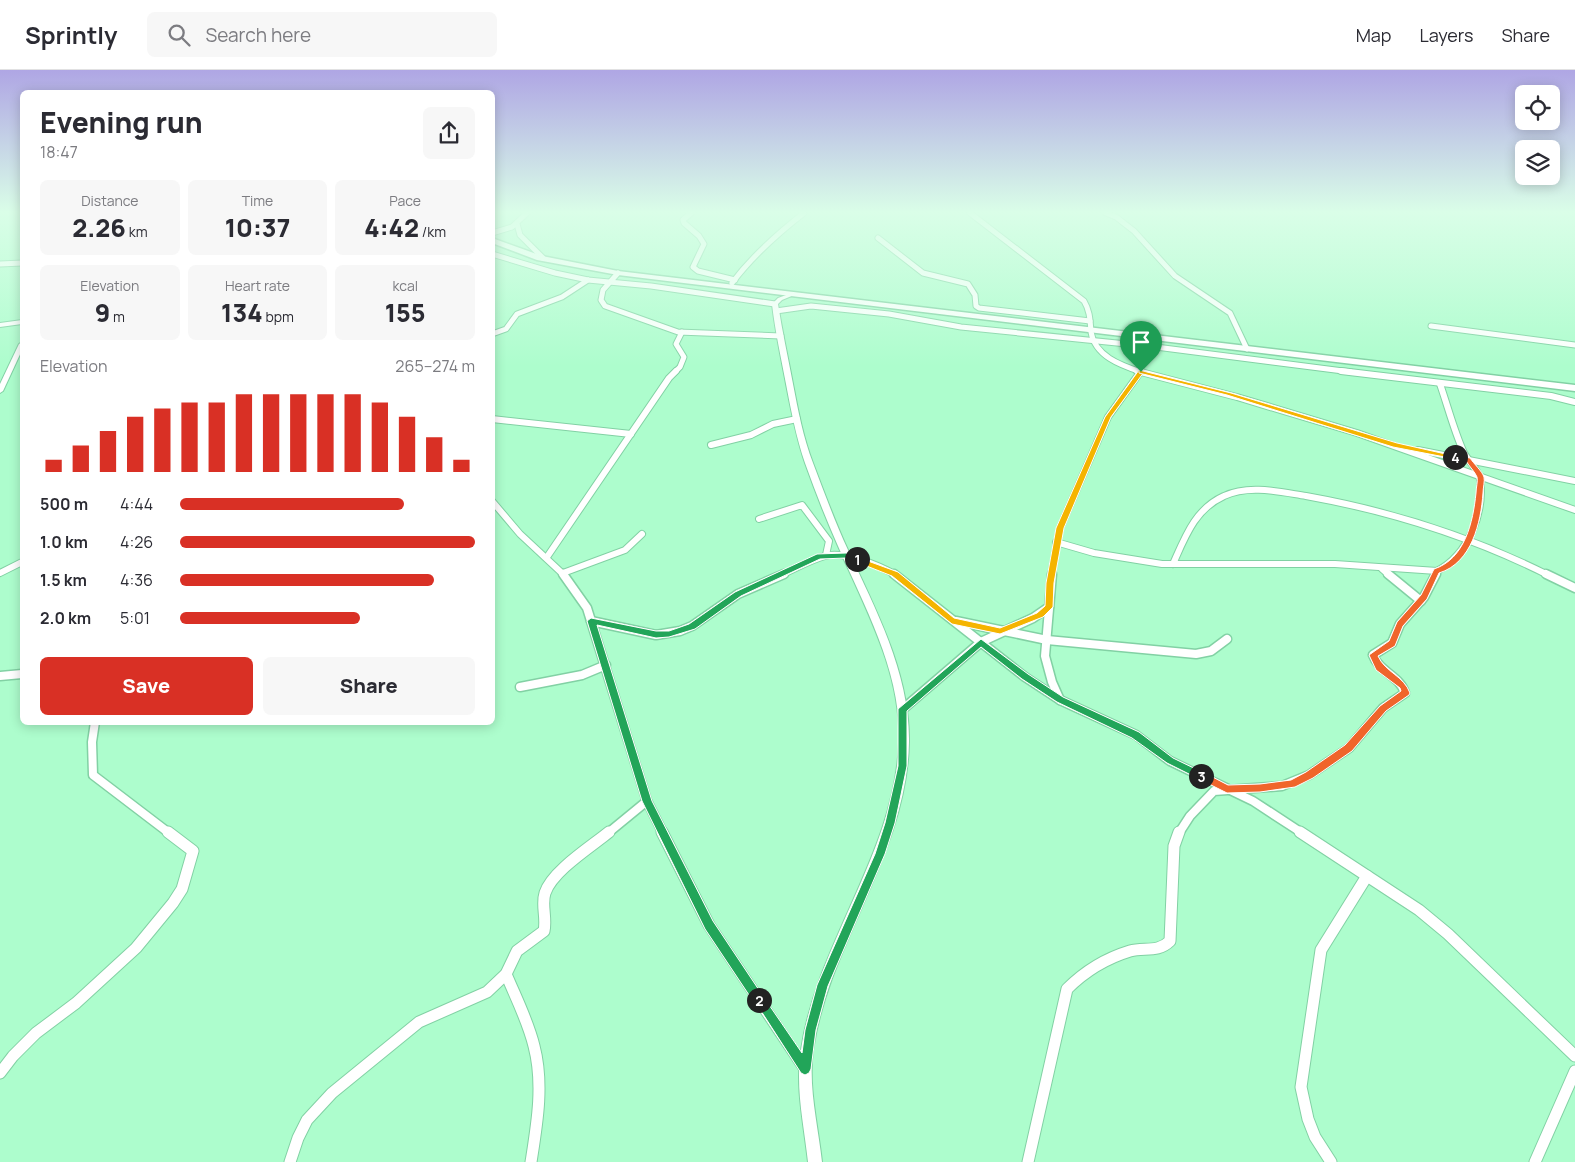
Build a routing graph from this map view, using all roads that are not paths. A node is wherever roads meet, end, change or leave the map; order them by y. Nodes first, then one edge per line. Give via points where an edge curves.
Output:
1 (525, 264) edge
2 (571, 264) edge
3 (694, 264) edge
4 (747, 264) edge
5 (911, 264) edge
6 (1037, 264) edge
7 (1164, 264) edge
8 (618, 274) junction
9 (588, 280) junction
10 (735, 280) junction
11 (609, 283) junction
12 (727, 288) junction
13 (791, 296) junction
14 (776, 308) junction
15 (20, 322) edge
16 (1090, 322) junction
17 (0, 324) edge
18 (1432, 326) dead end
19 (1090, 331) junction
20 (682, 332) junction
21 (495, 333) edge
22 (781, 336) junction
23 (1094, 340) junction
24 (1575, 345) edge
25 (20, 348) edge
26 (1247, 350) junction
27 (1141, 372) junction
28 (1440, 384) junction
29 (1575, 388) edge
30 (0, 391) edge
31 (1575, 402) edge
32 (797, 419) junction
33 (495, 420) edge
34 (631, 434) junction
35 (711, 445) dead end
36 (1396, 445) junction
37 (1468, 460) junction
38 (1480, 478) junction
39 (1575, 481) edge
40 (495, 504) edge
41 (1575, 510) edge
42 (759, 519) dead end
43 (642, 534) dead end
44 (1469, 541) junction
45 (1056, 542) junction
46 (826, 555) junction
47 (846, 556) junction
48 (548, 557) junction
49 (20, 563) edge
50 (1173, 564) junction
51 (1382, 569) junction
52 (1436, 571) junction
53 (0, 573) edge
54 (562, 573) junction
55 (1575, 588) edge
56 (1421, 600) junction
57 (1049, 607) junction
58 (952, 620) junction
59 (591, 621) junction
60 (1000, 631) junction
61 (1227, 639) dead end
62 (1047, 640) junction
63 (981, 642) junction
64 (606, 665) junction
65 (20, 674) edge
66 (0, 676) edge
67 (520, 687) dead end
68 (1060, 700) junction
69 (903, 709) junction
70 (95, 725) edge
71 (1227, 789) junction
72 (647, 801) junction
73 (1367, 876) junction
74 (506, 974) junction
75 (1575, 1056) edge
76 (805, 1069) junction
77 (1575, 1071) edge
78 (0, 1073) edge
79 (290, 1162) edge
80 (531, 1162) edge
81 (816, 1162) edge
82 (1028, 1162) edge
83 (1331, 1162) edge
84 (1535, 1162) edge

1 - 9 street
2 - 8 main road
3 - 10 street via 698,271
4 - 10 street
5 - 16 street via 923,273 968,284 979,308
6 - 16 street via 1084,300 1090,309
7 - 26 street via 1175,276 1230,313
8 - 11 street
8 - 12 main road
9 - 11 street
9 - 21 street via 553,301 517,314 506,329
10 - 12 street
11 - 14 street via 651,286
11 - 20 street via 603,290 601,300 604,306
12 - 13 main road
13 - 14 street via 780,300
13 - 19 main road
14 - 22 street
14 - 23 street via 811,306 902,315 969,328
15 - 17 street
16 - 19 street
18 - 24 street
19 - 23 street
19 - 26 main road
20 - 22 street
20 - 34 street via 676,344 684,357 683,363
22 - 32 street
23 - 27 street via 1104,355
23 - 28 street
25 - 30 street
26 - 29 main road
27 - 36 street via 1229,394
27 - 45 street via 1108,417
28 - 31 street via 1550,396
28 - 37 street
32 - 35 street
32 - 47 street via 811,469
33 - 34 street
34 - 48 street
36 - 37 street
36 - 38 street
37 - 38 street
37 - 39 street
38 - 41 street
38 - 44 street via 1478,506
40 - 48 street via 520,534
42 - 46 street via 802,505 829,541
43 - 54 street via 625,550
44 - 50 street via 1332,500 1237,491 1204,507 1191,522
44 - 52 street via 1455,560 1445,569
44 - 55 street via 1528,564
45 - 50 street via 1094,553
45 - 57 street
46 - 47 street
46 - 59 street via 738,594 680,631 656,635
47 - 58 street via 895,574
47 - 69 street via 887,647
48 - 54 street
49 - 53 street
50 - 51 street via 1335,564
51 - 52 street
51 - 56 street
52 - 56 street
54 - 59 street via 587,608
56 - 71 street via 1400,624 1392,643 1373,655 1379,667 1403,686 1406,693 1383,708 1349,748 1309,775 1292,784
57 - 60 street via 1032,620
57 - 62 street
58 - 60 street
58 - 63 street
59 - 64 street
60 - 62 street
60 - 63 street
61 - 62 street via 1212,651 1196,654
62 - 68 street via 1045,656
63 - 68 street
63 - 69 street
64 - 67 street via 582,675
64 - 72 street
65 - 66 street
68 - 71 street via 1136,735 1170,761
69 - 76 street via 902,766 890,823 880,854 822,985
70 - 78 street via 93,775 193,851 189,870 182,890 136,948 76,1004 36,1033
71 - 73 street via 1289,823
71 - 82 street via 1214,791 1176,835 1170,941 1157,949 1121,954 1075,980 1067,989
72 - 74 street via 548,884 543,898 544,931 517,951
72 - 76 street via 709,925
73 - 75 street via 1448,934
73 - 83 street via 1321,950 1301,1087 1315,1137
74 - 79 street via 480,996 419,1022 343,1084 307,1120
74 - 80 street via 530,1031 537,1059 540,1098
76 - 81 street
77 - 84 street

